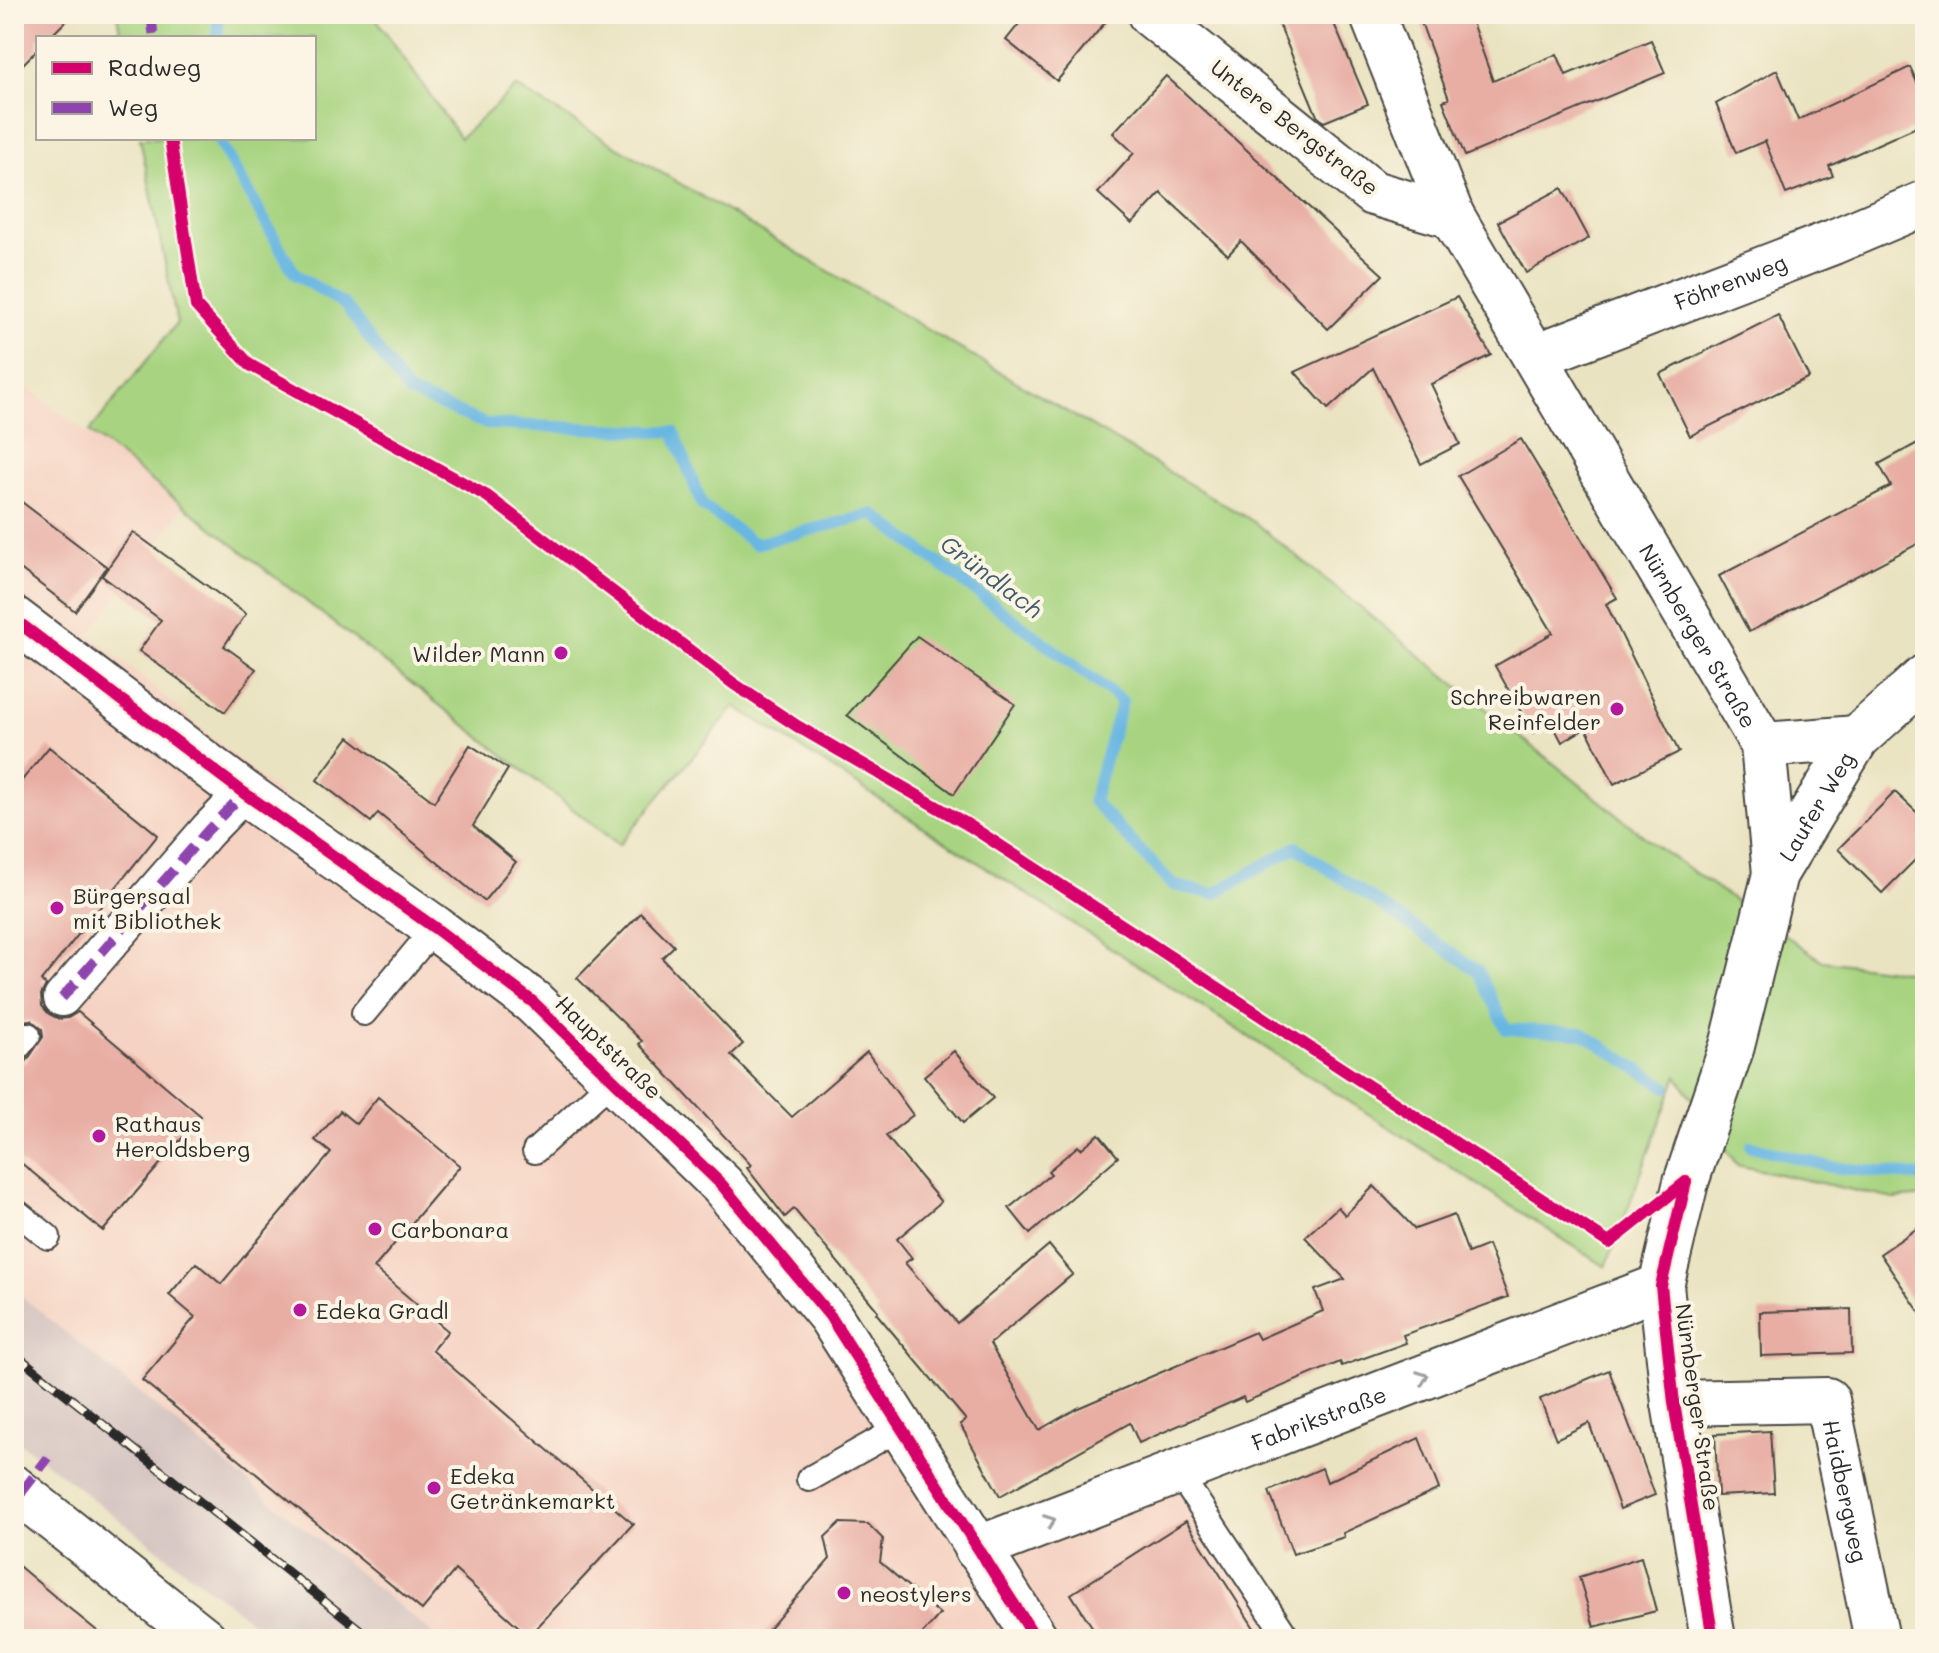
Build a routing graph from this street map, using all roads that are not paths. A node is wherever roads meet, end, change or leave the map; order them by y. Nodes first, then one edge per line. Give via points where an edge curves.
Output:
1 (1150, 14) edge
2 (1372, 14) edge
3 (1925, 203) edge
4 (1452, 216) junction
5 (1536, 356) junction
6 (14, 619) edge
7 (1925, 677) edge
8 (1857, 738) junction
9 (1763, 745) junction
10 (244, 793) junction
11 (1775, 874) junction
12 (435, 928) junction
13 (62, 998) dead end
14 (364, 1013) dead end
15 (614, 1079) junction
16 (535, 1151) dead end
17 (14, 1210) edge
18 (48, 1237) dead end
19 (1661, 1286) junction
20 (1674, 1403) junction
21 (900, 1428) junction
22 (1178, 1472) junction
23 (809, 1479) dead end
24 (14, 1488) edge
25 (977, 1549) junction
26 (204, 1639) edge
27 (1036, 1639) edge
28 (1288, 1639) edge
29 (1713, 1639) edge
30 (1877, 1639) edge

1 - 4 street, Untere Bergstraße via 1373,193
2 - 4 street, Nürnberger Straße
3 - 5 street, Föhrenweg
4 - 5 street, Nürnberger Straße
5 - 9 street, Nürnberger Straße
6 - 10 street, Hauptstraße
7 - 8 street, Laufer Weg
8 - 9 street, Laufer Weg
8 - 11 street, Laufer Weg
9 - 11 street, Nürnberger Straße
10 - 12 street, Hauptstraße
10 - 13 street
11 - 19 street, Nürnberger Straße via 1732,1046 1686,1182
12 - 14 lane
12 - 15 street, Hauptstraße via 533,1002
15 - 16 lane
15 - 21 street, Hauptstraße via 722,1185 811,1292
17 - 18 lane
19 - 20 street, Nürnberger Straße
22 -> 19 street, Fabrikstraße
20 - 29 street, Nürnberger Straße
20 - 30 street, Haidbergweg via 1827,1400
21 - 23 lane
21 - 25 street, Hauptstraße
25 -> 22 street, Fabrikstraße
22 - 28 lane
24 - 26 street
25 - 27 street, Hauptstraße

